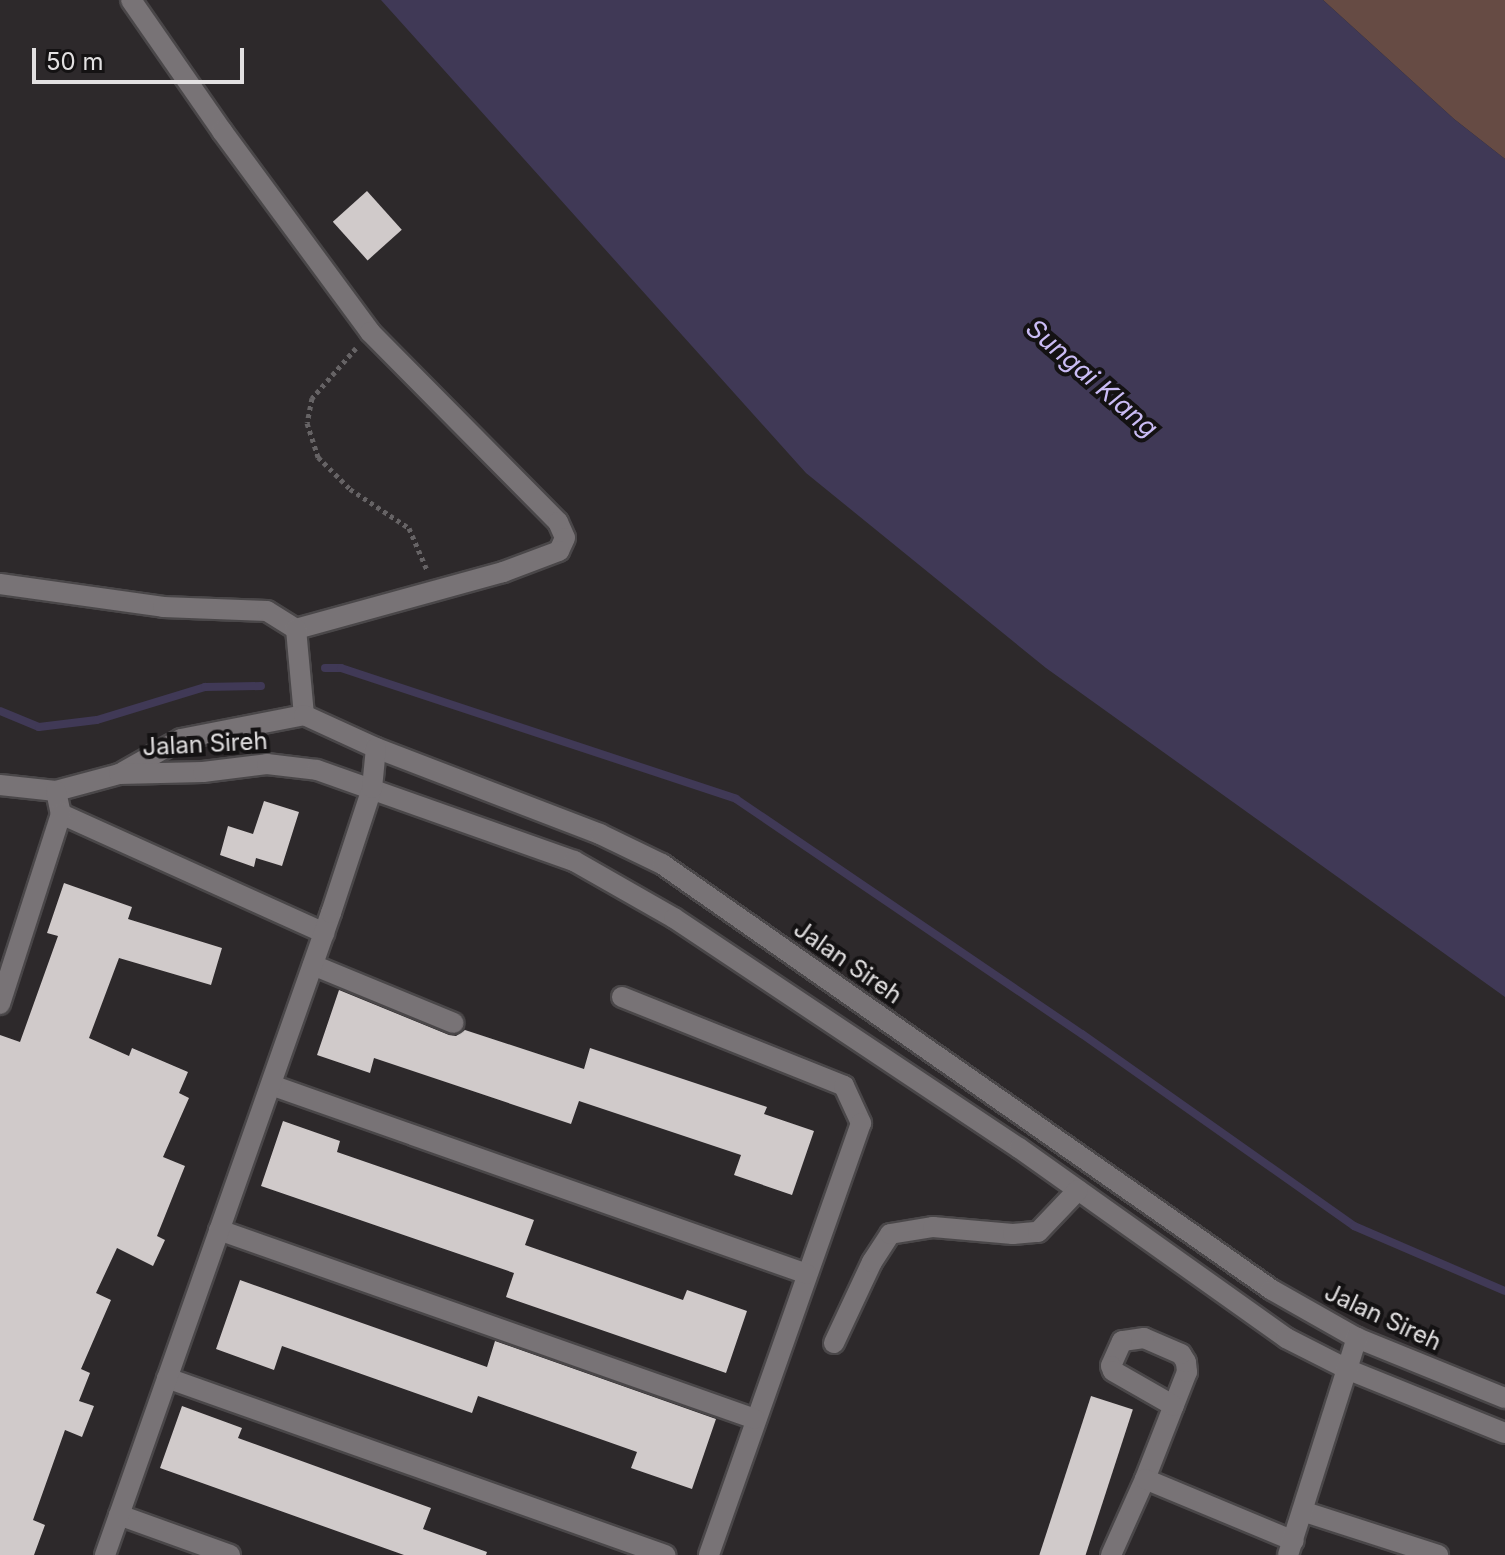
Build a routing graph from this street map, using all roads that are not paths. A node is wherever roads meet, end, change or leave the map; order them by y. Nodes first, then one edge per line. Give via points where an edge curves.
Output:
1 (131, 0) edge
2 (0, 584) edge
3 (296, 629) junction
4 (304, 715) junction
5 (376, 748) junction
6 (119, 774) junction
7 (0, 785) edge
8 (372, 788) junction
9 (56, 791) junction
10 (61, 814) junction
11 (324, 933) junction
12 (313, 965) junction
13 (622, 997) dead end
14 (0, 1004) edge
15 (454, 1023) dead end
16 (271, 1085) junction
17 (1078, 1190) junction
18 (219, 1230) junction
19 (807, 1274) junction
20 (1357, 1338) junction
21 (834, 1343) dead end
22 (1349, 1370) junction
23 (167, 1378) junction
24 (1505, 1398) edge
25 (1174, 1406) dead end
26 (755, 1419) junction
27 (1505, 1433) edge
28 (1145, 1479) junction
29 (1305, 1512) junction
30 (119, 1515) junction
31 (1291, 1548) edge
32 (105, 1555) edge
33 (230, 1555) edge
34 (665, 1555) edge
35 (709, 1555) edge
36 (1111, 1555) edge
37 (1438, 1555) edge

1 - 3 street via 370,332 558,522 565,538 559,551 503,572
2 - 3 street via 163,607 267,611
3 - 4 street
4 - 5 street, Jalan Sireh
4 - 6 street, Jalan Sireh via 181,739
5 - 8 street
5 - 20 street, Jalan Sireh via 556,816 662,864 1272,1290
6 - 8 street, Jalan Sireh via 267,764 317,770
6 - 9 street, Jalan Sireh
7 - 9 street, Jalan Sireh
8 - 11 street
8 - 17 street, Jalan Sireh via 574,861 626,890
9 - 10 street
10 - 11 street
10 - 14 street
11 - 12 street
12 - 15 street
12 - 16 street
13 - 19 street via 844,1086 861,1123
16 - 18 street
16 - 19 street
17 - 21 street via 1038,1232 933,1227 890,1234
17 - 22 street, Jalan Sireh via 1286,1338
18 - 23 street
18 - 26 street
19 - 26 street
20 - 22 street
20 - 24 street, Jalan Sireh
22 - 27 street, Jalan Sireh
22 - 29 street
23 - 30 street
23 - 34 street
25 - 28 street
26 - 35 street
28 - 31 street
28 - 36 street
29 - 31 street
29 - 37 street
30 - 32 street
30 - 33 street

